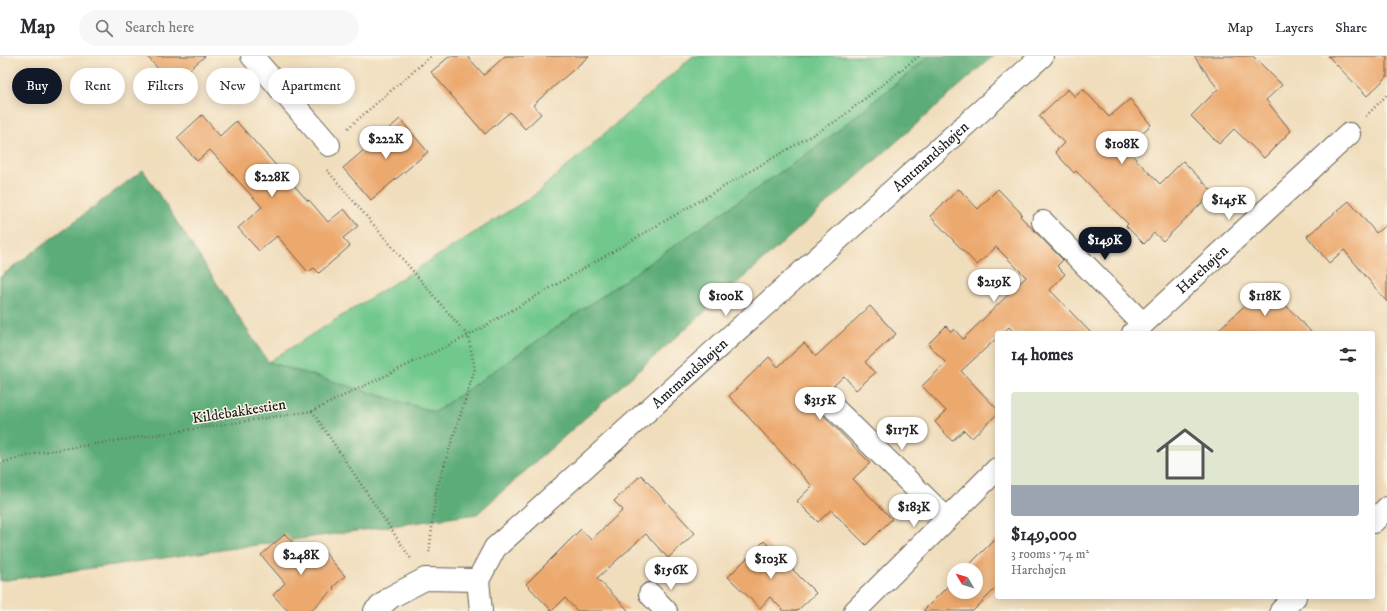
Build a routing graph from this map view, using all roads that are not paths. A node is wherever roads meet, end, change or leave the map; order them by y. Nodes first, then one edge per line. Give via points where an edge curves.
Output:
1 (252, 56) edge
2 (1042, 56) edge
3 (1349, 134) road end
4 (329, 145) road end
5 (1043, 222) dead end
6 (1138, 328) edge
7 (834, 408) dead end
8 (995, 471) edge
9 (1387, 508) edge
10 (947, 519) junction
11 (1375, 520) edge
12 (478, 580) junction
13 (650, 594) dead end
14 (1293, 599) edge
15 (375, 611) edge
16 (481, 611) edge
17 (666, 611) edge
18 (854, 611) edge
19 (1281, 611) edge

1 - 4 street
2 - 12 street, Amtmandshøjen via 495,548
3 - 6 street, Harehøjen
5 - 6 street, Harehøjen
7 - 10 street
8 - 10 street
9 - 11 street
10 - 18 street
12 - 15 street via 425,579 390,597
12 - 16 street
13 - 17 street
14 - 19 street

